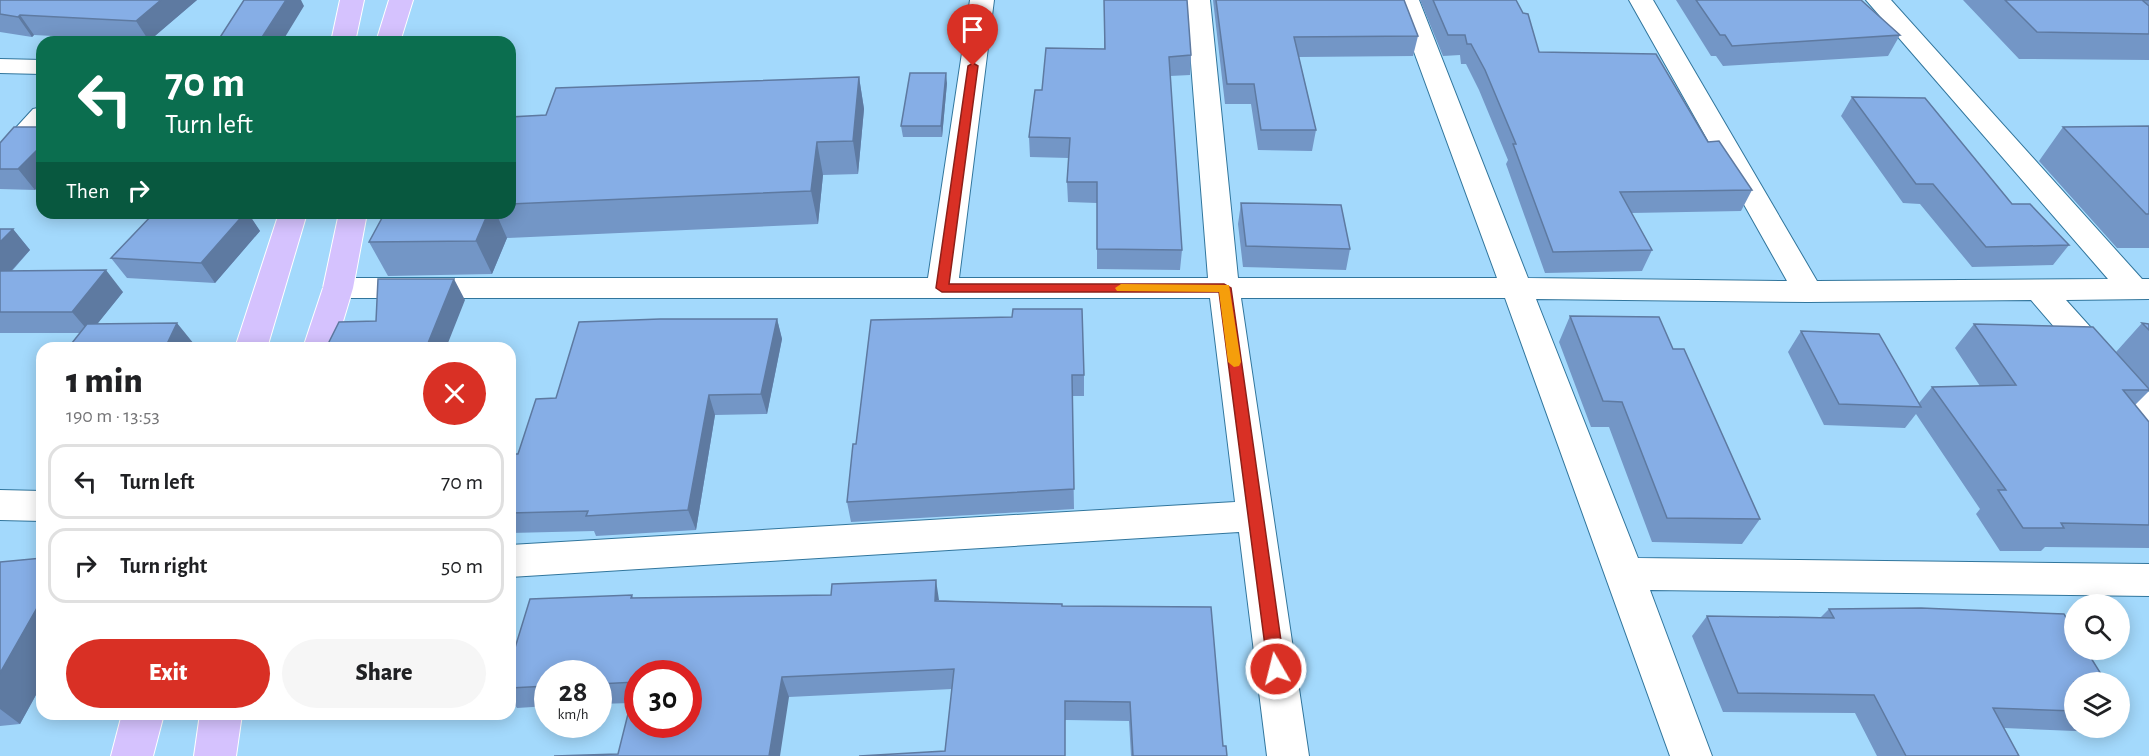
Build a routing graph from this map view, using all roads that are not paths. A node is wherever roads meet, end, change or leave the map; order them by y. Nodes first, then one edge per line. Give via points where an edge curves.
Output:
1 (352, 0) edge
2 (401, 0) edge
3 (982, 0) edge
4 (1198, 0) edge
5 (1407, 0) edge
6 (1641, 0) edge
7 (1878, 0) edge
8 (344, 36) edge
9 (390, 36) edge
10 (0, 66) edge
11 (36, 67) edge
12 (36, 123) edge
13 (0, 162) edge
14 (291, 219) edge
15 (352, 219) edge
16 (338, 288) junction
17 (942, 288) junction
18 (1224, 288) junction
19 (1517, 288) junction
20 (2141, 289) edge
21 (2039, 290) junction
22 (1808, 292) junction
23 (253, 342) edge
24 (321, 342) edge
25 (2149, 414) edge
26 (0, 505) edge
27 (36, 506) edge
28 (1255, 516) junction
29 (516, 561) edge
30 (1625, 574) junction
31 (2149, 580) edge
32 (141, 720) edge
33 (220, 720) edge
34 (132, 756) edge
35 (215, 756) edge
36 (1288, 756) edge
37 (1691, 756) edge

1 - 8 main road
2 - 9 main road
3 - 17 street
4 - 18 street
5 - 19 street
6 - 22 street
7 - 20 street
10 - 11 street
12 - 13 street
14 - 23 main road
15 - 16 main road
16 - 17 street
16 - 24 main road
17 - 18 street
18 - 19 street
18 - 28 street
19 - 22 street
19 - 30 street
20 - 21 street
21 - 22 street
21 - 25 street
26 - 27 street
28 - 29 street
28 - 36 street
30 - 31 street
30 - 37 street
32 - 34 main road
33 - 35 main road

